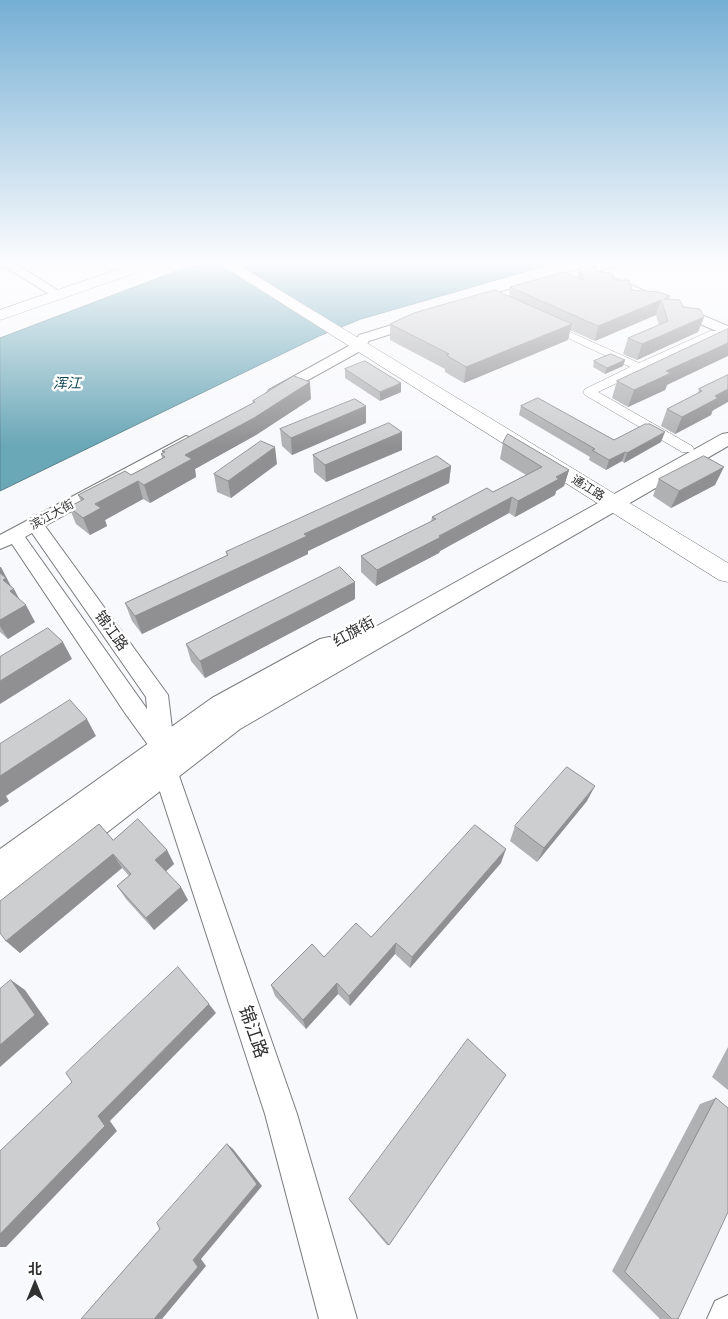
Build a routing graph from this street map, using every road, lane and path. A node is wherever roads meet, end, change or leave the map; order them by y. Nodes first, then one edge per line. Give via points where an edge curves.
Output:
1 (328, 323) edge
2 (330, 323) edge
3 (412, 323) edge
4 (543, 323) edge
5 (701, 323) edge
6 (721, 332) edge
7 (356, 339) junction
8 (639, 367) junction
9 (260, 400) edge
10 (728, 426) edge
11 (200, 434) edge
12 (728, 438) edge
13 (687, 449) junction
14 (612, 497) junction
15 (35, 525) junction
16 (8, 539) edge
17 (728, 561) edge
18 (728, 574) edge
19 (164, 759) junction
20 (0, 868) edge
21 (0, 896) edge
22 (728, 1314) edge
23 (338, 1319) edge
24 (726, 1319) edge

1 - 7 main road
2 - 7 main road
3 - 7 street
4 - 8 street
5 - 6 main road
6 - 8 street
7 - 9 street
7 - 14 main road, 通江路
8 - 13 street via 589,392
10 - 13 main road
11 - 15 street, 滨江大街
12 - 14 main road
13 - 14 main road
14 - 17 main road, 通江路
14 - 18 main road, 通江路
14 - 19 main road
15 - 16 street, 滨江大街
15 - 19 street, 锦江路 via 157,695
16 - 19 street, 锦江路 via 133,707
19 - 20 main road
19 - 21 main road
19 - 23 street, 锦江路 via 281,1114
22 - 24 street

